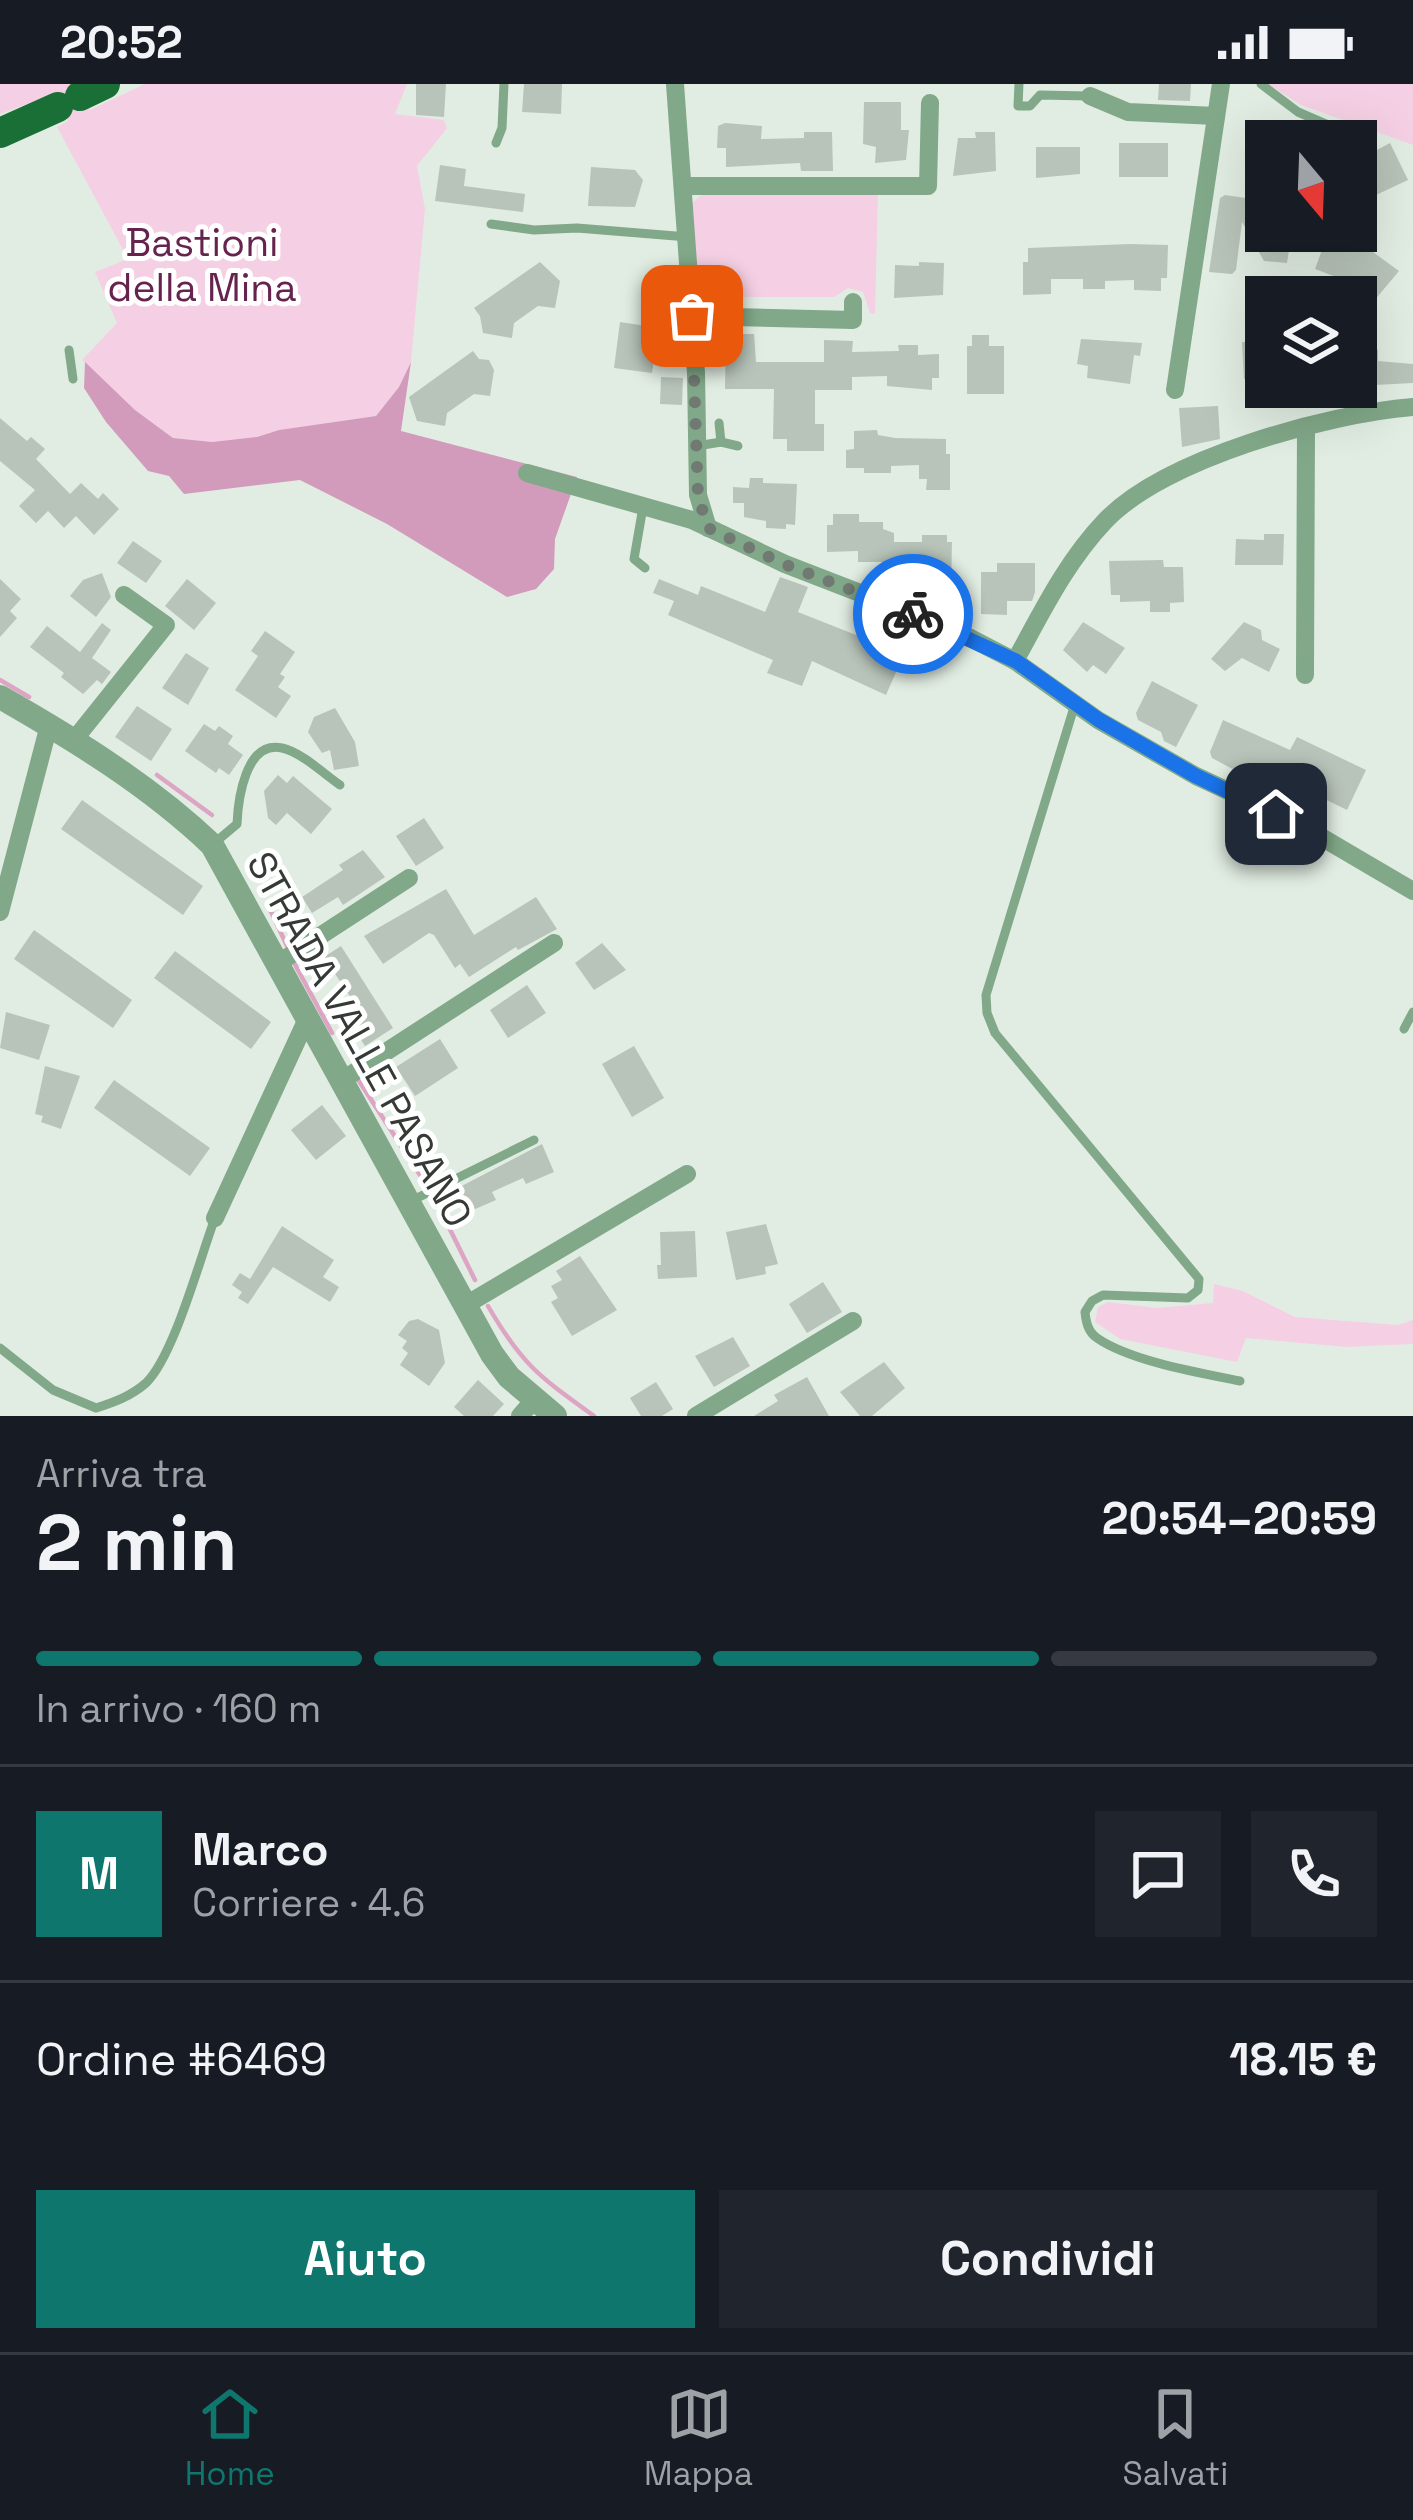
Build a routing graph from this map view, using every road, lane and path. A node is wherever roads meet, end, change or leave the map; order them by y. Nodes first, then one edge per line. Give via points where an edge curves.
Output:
1 (504, 84) edge
2 (675, 84) edge
3 (1019, 84) edge
4 (1221, 84) edge
5 (1261, 84) edge
6 (81, 96) edge
7 (1090, 96) joint
8 (930, 103) dead end
9 (1216, 116) junction
10 (1316, 120) edge
11 (0, 133) edge
12 (496, 143) dead end
13 (683, 186) junction
14 (490, 224) dead end
15 (688, 237) junction
16 (860, 314) dead end
17 (692, 316) junction
18 (69, 350) dead end
19 (73, 379) dead end
20 (1174, 390) dead end
21 (1413, 407) edge
22 (719, 423) dead end
23 (1306, 427) junction
24 (721, 442) junction
25 (697, 446) junction
26 (738, 446) dead end
27 (527, 473) dead end
28 (644, 507) junction
29 (708, 528) junction
30 (645, 568) dead end
31 (124, 595) dead end
32 (1016, 661) junction
33 (1305, 675) dead end
34 (0, 697) edge
35 (1075, 704) junction
36 (49, 725) junction
37 (74, 740) junction
38 (340, 785) dead end
39 (0, 838) edge
40 (212, 844) junction
41 (19, 848) junction
42 (409, 878) dead end
43 (1413, 891) edge
44 (0, 912) edge
45 (554, 943) dead end
46 (286, 958) junction
47 (1413, 1012) edge
48 (306, 1021) junction
49 (1404, 1029) dead end
50 (341, 1081) junction
51 (534, 1140) dead end
52 (687, 1174) dead end
53 (416, 1198) junction
54 (215, 1218) joint
55 (464, 1306) junction
56 (853, 1321) dead end
57 (0, 1348) edge
58 (1240, 1381) dead end
59 (527, 1408) edge
60 (555, 1416) edge
61 (696, 1416) edge

1 - 12 lane
2 - 13 street
3 - 7 lane via 1018,106 1040,95
4 - 9 street
5 - 10 lane
6 - 11 main road
7 - 9 street via 1128,112
8 - 13 street via 928,186
9 - 20 street
13 - 15 street
14 - 15 lane
15 - 17 street
16 - 17 street
17 - 25 street
18 - 19 lane
21 - 23 street
22 - 24 lane
23 - 32 street via 1171,475 1110,516 1057,584
23 - 33 street
24 - 25 lane
24 - 26 lane
25 - 29 street
27 - 28 street
28 - 29 street
28 - 30 lane via 634,559
29 - 32 street
31 - 37 street via 166,625
32 - 35 street
34 - 36 street, STRADA VALLE PASANO
35 - 43 street
35 - 58 lane via 986,994 987,1013 995,1033 1199,1279 1187,1298 1102,1295 1084,1312 1087,1328 1132,1353
36 - 37 street, STRADA VALLE PASANO
36 - 41 street
37 - 40 street, STRADA VALLE PASANO
38 - 40 lane via 272,748 256,758 239,789 237,824
39 - 41 street
40 - 46 street, STRADA VALLE PASANO
41 - 44 street
42 - 46 street
45 - 50 street
46 - 48 street, STRADA VALLE PASANO
47 - 49 lane
48 - 50 street, STRADA VALLE PASANO
48 - 54 street
50 - 53 street, STRADA VALLE PASANO
51 - 53 lane
52 - 55 street
53 - 55 street, STRADA VALLE PASANO
54 - 57 lane via 165,1355 127,1398 96,1408 53,1390
55 - 59 street, STRADA VALLE PASANO
56 - 61 street
59 - 60 street, STRADA VALLE PASANO

